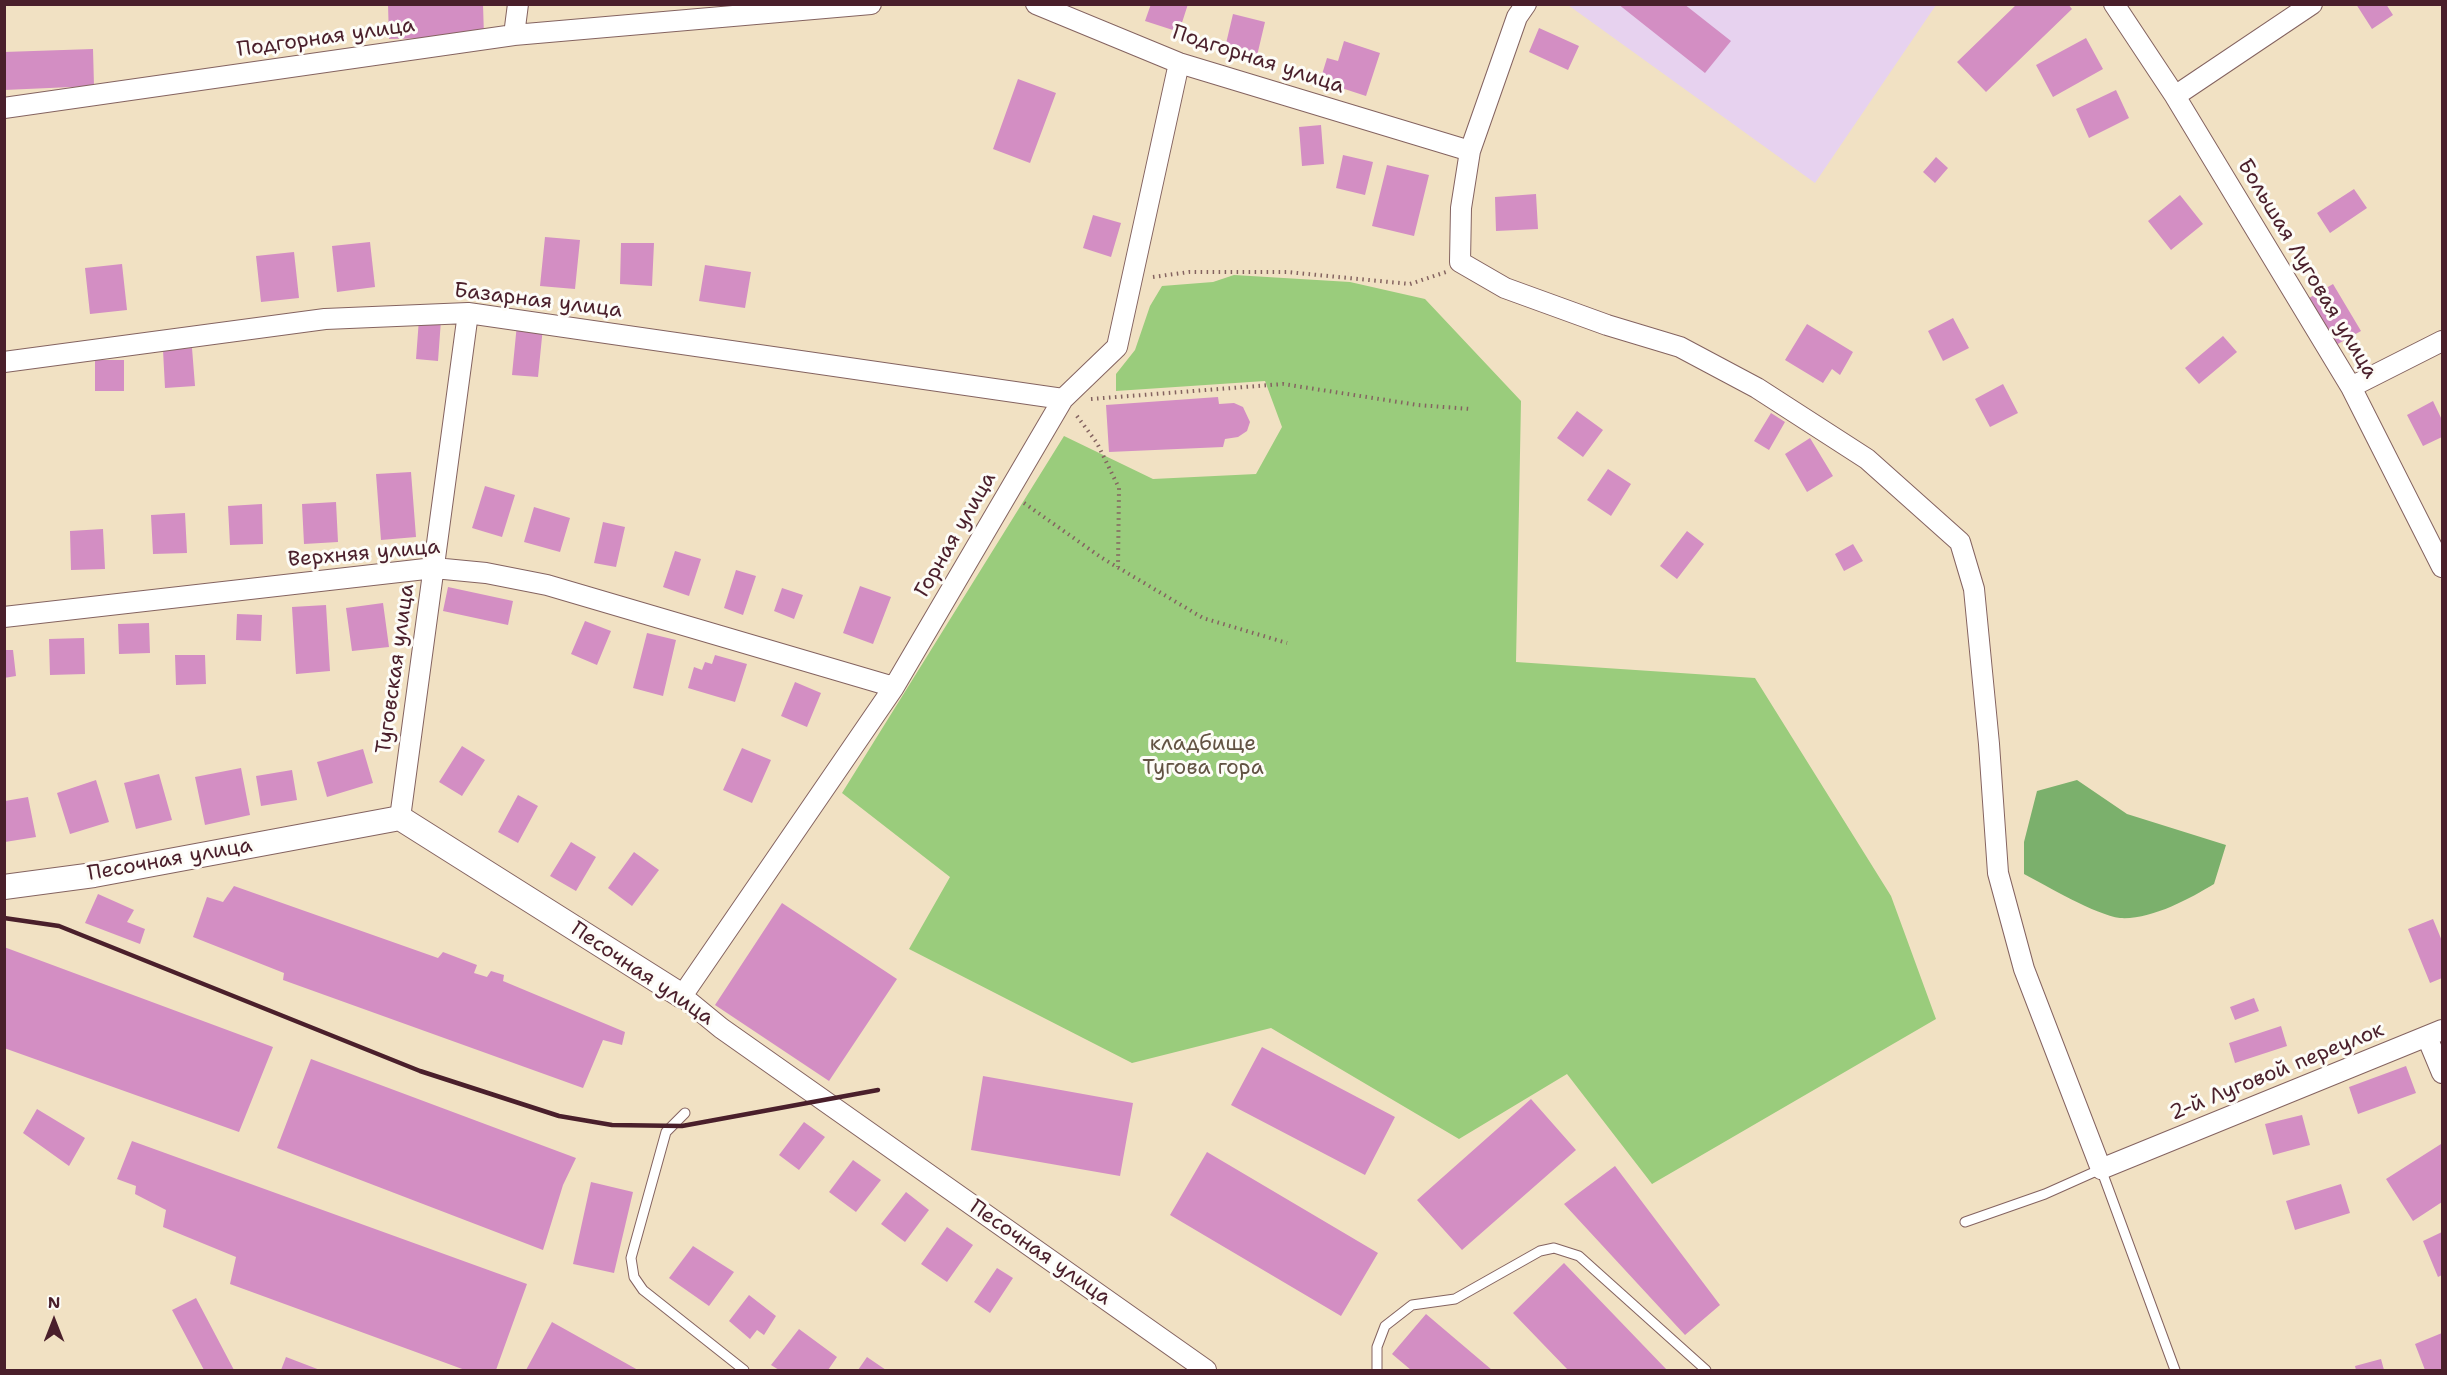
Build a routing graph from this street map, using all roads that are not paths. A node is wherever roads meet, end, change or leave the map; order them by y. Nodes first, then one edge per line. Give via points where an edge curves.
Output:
1 (518, 4) edge
2 (871, 4) edge
3 (1036, 4) edge
4 (1526, 4) edge
5 (2114, 4) edge
6 (2312, 4) edge
7 (514, 35) junction
8 (1179, 63) junction
9 (2175, 96) junction
10 (4, 108) edge
11 (1470, 151) junction
12 (468, 313) junction
13 (2442, 341) edge
14 (4, 362) edge
15 (2351, 387) junction
16 (1064, 399) junction
17 (2442, 567) edge
18 (434, 568) junction
19 (4, 617) edge
20 (894, 687) junction
21 (400, 818) junction
22 (4, 887) edge
23 (682, 996) junction
24 (2435, 1033) edge
25 (2442, 1073) edge
26 (685, 1113) dead end
27 (2101, 1169) junction
28 (1965, 1222) dead end
29 (744, 1371) edge
30 (1206, 1371) edge
31 (1377, 1371) edge
32 (1706, 1371) edge
33 (2175, 1371) edge

1 - 7 street
2 - 7 street, Подгорная улица
3 - 8 street, Подгорная улица
4 - 11 street via 1517,17
5 - 9 street, Большая Луговая улица
6 - 9 street
7 - 10 street, Подгорная улица
8 - 11 street, Подгорная улица
8 - 16 street, Горная улица via 1117,347
9 - 15 street, Большая Луговая улица
11 - 27 street via 1461,208 1460,262 1505,288 1680,347 1757,388 1867,459 1960,542 1974,589 1998,873 2024,969
12 - 14 street, Базарная улица via 325,319
12 - 16 street, Базарная улица
12 - 18 street, Туговская улица
13 - 15 street
15 - 17 street, Большая Луговая улица
16 - 20 street, Горная улица
18 - 19 street, Верхняя улица
18 - 20 street, Верхняя улица via 547,585
18 - 21 street, Туговская улица
20 - 23 street, Горная улица
21 - 22 street, Песочная улица via 94,875
21 - 23 street, Песочная улица
23 - 30 street, Песочная улица
24 - 25 street
24 - 27 street, 2-й Луговой переулок
26 - 29 lane via 666,1132 631,1258 634,1276 643,1290
27 - 28 lane
27 - 33 lane
31 - 32 lane via 1377,1347 1385,1326 1412,1305 1455,1299 1528,1257 1554,1248 1579,1256

